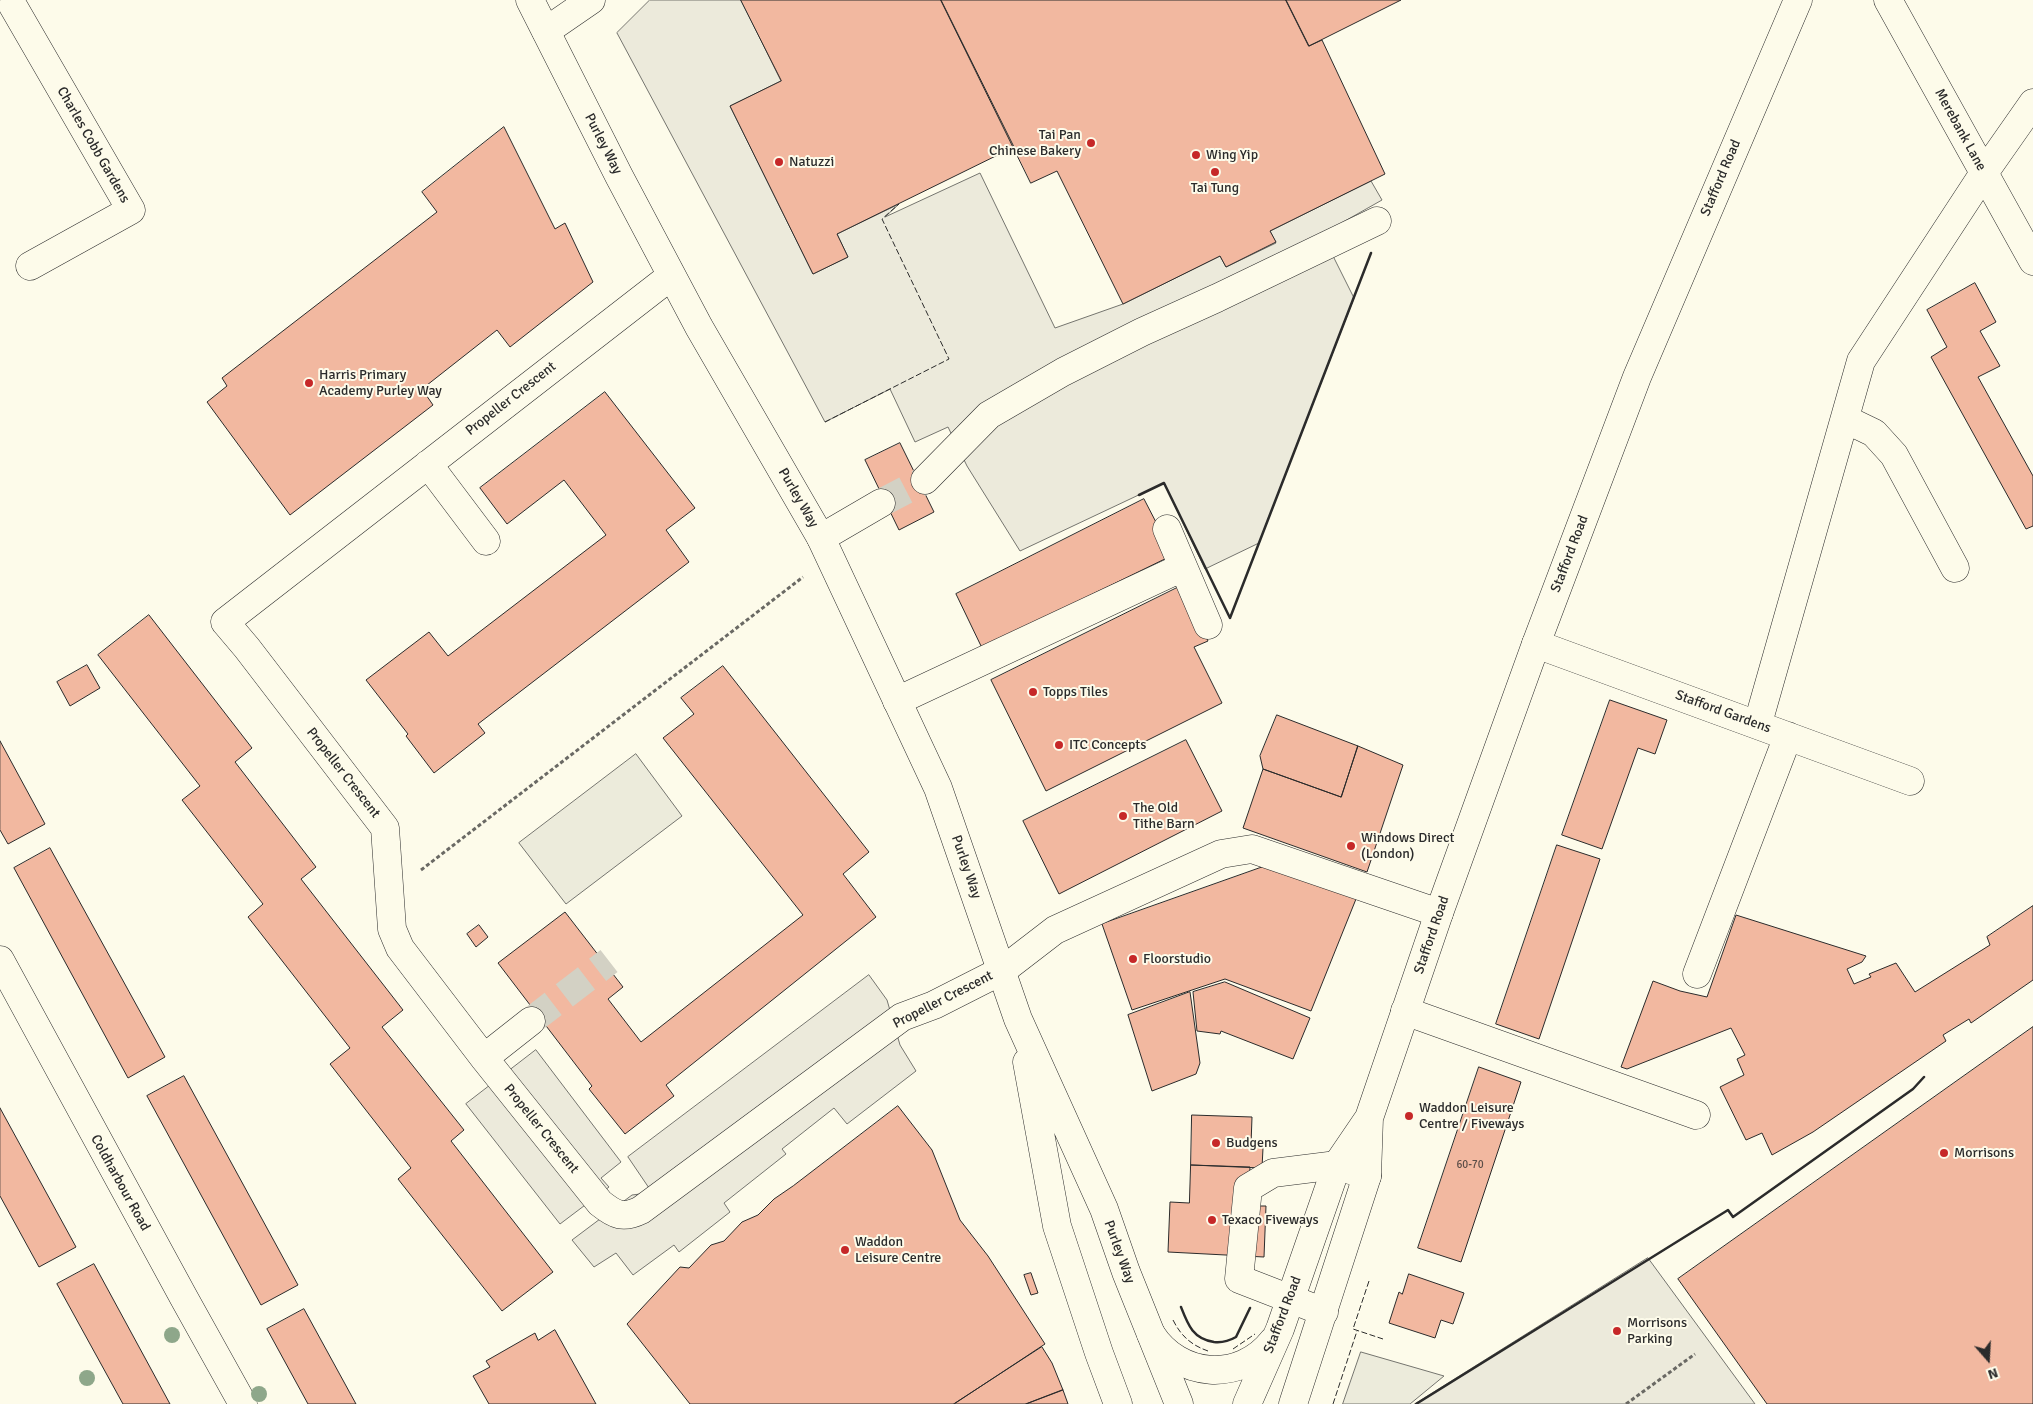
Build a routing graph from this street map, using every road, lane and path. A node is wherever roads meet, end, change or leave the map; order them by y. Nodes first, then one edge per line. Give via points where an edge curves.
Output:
1 (530, 0) edge
2 (591, 0) edge
3 (1798, 0) edge
4 (1888, 0) edge
5 (12, 6) edge
6 (546, 31) junction
7 (2033, 103) edge
8 (1984, 173) junction
9 (1377, 221) dead end
10 (2033, 261) edge
11 (30, 266) dead end
12 (671, 276) junction
13 (1845, 419) junction
14 (428, 464) junction
15 (925, 480) tunnel mouth
16 (881, 503) tunnel mouth
17 (1167, 529) dead end
18 (486, 541) dead end
19 (825, 548) junction
20 (1183, 567) junction
21 (1955, 568) dead end
22 (1208, 625) dead end
23 (1536, 644) junction
24 (897, 701) junction
25 (1758, 724) junction
26 (1788, 736) junction
27 (1910, 781) dead end
28 (391, 893) junction
29 (1439, 913) junction
30 (2, 969) edge
31 (1003, 970) junction
32 (1697, 974) dead end
33 (1405, 1011) junction
34 (1018, 1019) junction
35 (531, 1021) tunnel mouth
36 (484, 1058) junction
37 (1696, 1114) dead end
38 (1368, 1118) junction
39 (1337, 1165) junction
40 (1367, 1176) junction
41 (1290, 1298) junction
42 (1324, 1312) junction
43 (1146, 1324) junction
44 (1280, 1329) junction
45 (1695, 1354) dead end
46 (243, 1404) edge
47 (1118, 1404) edge
48 (1179, 1404) edge
49 (1247, 1404) edge
50 (1293, 1404) edge
51 (1626, 1404) edge

1 - 6 main road, Purley Way
2 - 6 main road
3 - 23 main road, Stafford Road via 1637,377
4 - 8 main road, Merebank Lane
5 - 11 main road, Charles Cobb Gardens via 131,210
6 - 12 main road, Purley Way
7 - 8 main road
8 - 10 main road, Merebank Lane
8 - 13 main road via 1862,361
9 - 15 main road via 1142,332 1055,377 989,416
12 - 14 main road, Propeller Crescent
12 - 19 main road, Purley Way
13 - 21 main road via 1874,433 1894,455
13 - 25 main road
14 - 18 main road
14 - 28 main road, Propeller Crescent via 225,622 385,828
16 - 19 main road
17 - 20 main road
19 - 24 main road, Purley Way
19 - 28 path
20 - 22 main road
20 - 24 main road
23 - 25 main road, Stafford Gardens
23 - 29 main road, Stafford Road
24 - 31 main road, Purley Way via 938,788
25 - 26 main road, Stafford Gardens
26 - 27 main road, Stafford Gardens
26 - 32 main road
28 - 36 main road, Propeller Crescent via 392,929 400,948
29 - 31 main road, Propeller Crescent via 1252,849 1221,854 1055,930
29 - 33 main road, Stafford Road
30 - 46 main road, Coldharbour Road
31 - 34 main road, Purley Way
31 - 36 main road, Propeller Crescent via 934,1005 902,1017 630,1216 613,1213 600,1203
33 - 37 main road
33 - 38 main road, Stafford Road
34 - 43 main road, Purley Way via 1104,1209
34 - 47 main road, Purley Way via 1057,1226
35 - 36 main road
38 - 39 main road, Stafford Road
38 - 40 main road, Stafford Road
39 - 40 main road
39 - 41 main road, Stafford Road
39 - 41 main road via 1273,1173 1248,1188 1239,1279
40 - 42 main road, Stafford Road
41 - 42 main road
41 - 44 main road, Stafford Road
42 - 50 main road, Stafford Road
43 - 44 main road via 1169,1356 1192,1368 1218,1371 1236,1368 1254,1359 1269,1346
43 - 48 main road, Purley Way
44 - 49 main road, Stafford Road
45 - 51 path

